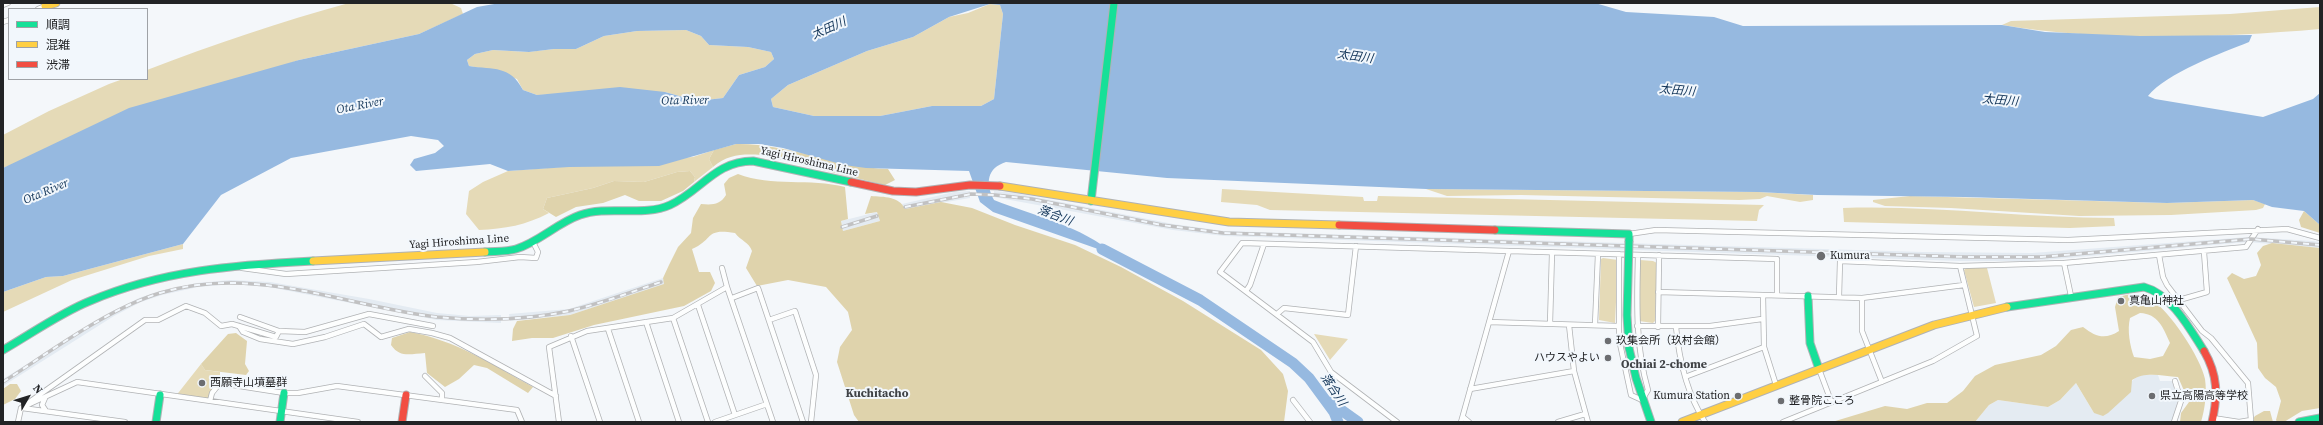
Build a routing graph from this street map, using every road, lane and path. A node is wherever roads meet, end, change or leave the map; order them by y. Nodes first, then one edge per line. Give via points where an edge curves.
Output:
1 (8, 3) edge
2 (56, 3) edge
3 (1114, 3) edge
4 (3, 4) edge
5 (42, 8) edge
6 (1091, 201) junction
7 (2258, 229) junction
8 (1629, 237) junction
9 (2320, 238) edge
10 (533, 242) junction
11 (1264, 244) junction
12 (1356, 246) junction
13 (1509, 251) junction
14 (2204, 252) junction
15 (1552, 253) junction
16 (1598, 254) junction
17 (1619, 254) junction
18 (1638, 255) junction
19 (1659, 255) junction
20 (2159, 255) junction
21 (2064, 263) junction
22 (237, 266) junction
23 (1960, 266) junction
24 (722, 268) dead end
25 (1964, 285) junction
26 (727, 287) junction
27 (1246, 291) junction
28 (1658, 292) junction
29 (1763, 294) junction
30 (1777, 295) junction
31 (1808, 296) junction
32 (2071, 296) junction
33 (1839, 297) junction
34 (732, 298) junction
35 (1862, 298) junction
36 (2179, 300) junction
37 (698, 305) junction
38 (1277, 314) junction
39 (1972, 314) junction
40 (240, 317) dead end
41 (673, 318) junction
42 (1762, 319) junction
43 (769, 320) junction
44 (646, 322) junction
45 (1489, 322) junction
46 (1550, 324) junction
47 (238, 325) junction
48 (1569, 325) junction
49 (1595, 325) junction
50 (433, 326) dead end
51 (1618, 326) junction
52 (1637, 326) junction
53 (1658, 327) junction
54 (1676, 327) junction
55 (608, 329) junction
56 (279, 331) junction
57 (571, 336) junction
58 (1764, 347) junction
59 (3, 350) edge
60 (1869, 350) junction
61 (1819, 369) junction
62 (1574, 371) junction
63 (425, 376) dead end
64 (1685, 377) junction
65 (2175, 381) dead end
66 (1882, 382) junction
67 (1776, 385) junction
68 (1470, 389) junction
69 (284, 393) junction
70 (160, 395) junction
71 (406, 395) junction
72 (556, 396) junction
73 (45, 398) junction
74 (442, 400) junction
75 (1293, 400) dead end
76 (1642, 400) junction
77 (210, 401) junction
78 (1832, 401) junction
79 (767, 404) junction
80 (21, 408) junction
81 (46, 411) junction
82 (282, 412) junction
83 (1585, 414) junction
84 (735, 415) junction
85 (1700, 415) junction
86 (1463, 417) junction
87 (2320, 418) edge
88 (2213, 420) edge
89 (18, 422) edge
90 (125, 422) edge
91 (156, 422) edge
92 (280, 422) edge
93 (358, 422) edge
94 (402, 422) edge
95 (522, 422) edge
96 (559, 422) edge
97 (600, 422) edge
98 (640, 422) edge
99 (678, 422) edge
100 (708, 422) edge
101 (715, 422) edge
102 (773, 422) edge
103 (803, 422) edge
104 (811, 422) edge
105 (1310, 422) edge
106 (1397, 422) edge
107 (1461, 422) edge
108 (1469, 422) edge
109 (1558, 422) edge
110 (1588, 422) edge
111 (1651, 422) edge
112 (1682, 422) edge
113 (1705, 422) edge
114 (1783, 422) edge
115 (2174, 422) edge
116 (2299, 422) edge

1 - 4 street
2 - 5 street
3 - 6 street
6 - 8 street, Yagi Hiroshima Line via 1229,222
6 - 10 street, Yagi Hiroshima Line via 993,185 970,185 916,192 894,191 871,188 777,165 739,161 716,171 692,193 668,206 585,213 564,222
7 - 8 street via 2068,240 1656,230
7 - 9 street via 2287,229
7 - 14 street via 2246,247
8 - 76 street, bridge via 1629,348
10 - 22 street, Yagi Hiroshima Line via 502,252
10 - 22 street via 538,252 536,258 520,257 286,274
11 - 12 street
11 - 27 street
11 - 27 street via 1242,243 1220,272
12 - 13 street
12 - 38 street via 1348,315 1284,308
13 - 15 street
13 - 45 street
14 - 20 street
14 - 36 street via 2207,292
15 - 16 street
15 - 46 street
16 - 17 street
16 - 49 street
17 - 18 street
17 - 51 street
18 - 19 street
18 - 52 street
19 - 28 street
19 - 30 street via 1777,259
20 - 21 street
20 - 36 street via 2163,277
21 - 23 street
21 - 32 street
22 - 59 street, Yagi Hiroshima Line via 190,271 118,290 89,301
23 - 25 street
23 - 33 street via 1840,262
24 - 26 street
25 - 35 street
25 - 39 street
26 - 34 street
26 - 37 street
27 - 38 street
28 - 29 street
28 - 53 street
29 - 30 street
29 - 42 street
30 - 31 street
31 - 33 street
31 - 61 street via 1810,343
32 - 39 street
32 - 88 street via 2134,287 2155,291 2204,349 2211,364 2217,391
33 - 35 street
34 - 43 street via 758,288
34 - 79 street
35 - 60 street via 1862,331
36 - 88 street via 2202,331 2211,338 2248,383 2251,420
37 - 41 street
37 - 84 street
38 - 106 street via 1313,342 1331,372
39 - 60 street
39 - 66 street via 1977,336 1933,361
40 - 56 street
41 - 44 street
41 - 100 street
42 - 54 street via 1710,326
42 - 58 street
43 - 103 street
43 - 104 street via 795,311 816,375
44 - 55 street
44 - 99 street
45 - 46 street
45 - 68 street
46 - 48 street
47 - 56 street via 276,336
47 - 72 street via 243,332 260,339 293,344 364,324 381,337 409,329 432,332 450,338
47 - 80 street via 222,326 205,313 186,306 158,320 145,320
48 - 49 street
48 - 62 street
49 - 51 street
50 - 56 street via 369,314 305,332
51 - 76 street via 1631,395
52 - 53 street
52 - 76 street via 1639,352 1648,390
53 - 54 street
54 - 64 street
55 - 57 street via 587,330
55 - 98 street
57 - 72 street via 549,347
57 - 97 street
58 - 64 street
58 - 67 street
60 - 61 street
60 - 66 street
61 - 67 street
61 - 78 street
62 - 68 street
62 - 83 street
63 - 74 street via 442,393
64 - 85 street
65 - 115 street via 2181,401
66 - 78 street
67 - 85 street
68 - 86 street
69 - 71 street via 337,386
69 - 77 street via 220,383 212,393
69 - 82 street
70 - 73 street via 77,382
70 - 77 street
70 - 91 street
71 - 74 street
71 - 94 street
72 - 96 street
73 - 80 street
73 - 81 street via 42,405
74 - 95 street via 517,410
75 - 105 street
76 - 111 street
77 - 82 street
78 - 114 street
79 - 84 street
79 - 102 street
80 - 81 street
80 - 89 street
81 - 90 street
82 - 92 street
82 - 93 street
83 - 109 street
83 - 110 street
84 - 101 street
85 - 112 street
85 - 113 street
86 - 107 street
86 - 108 street
87 - 116 street

